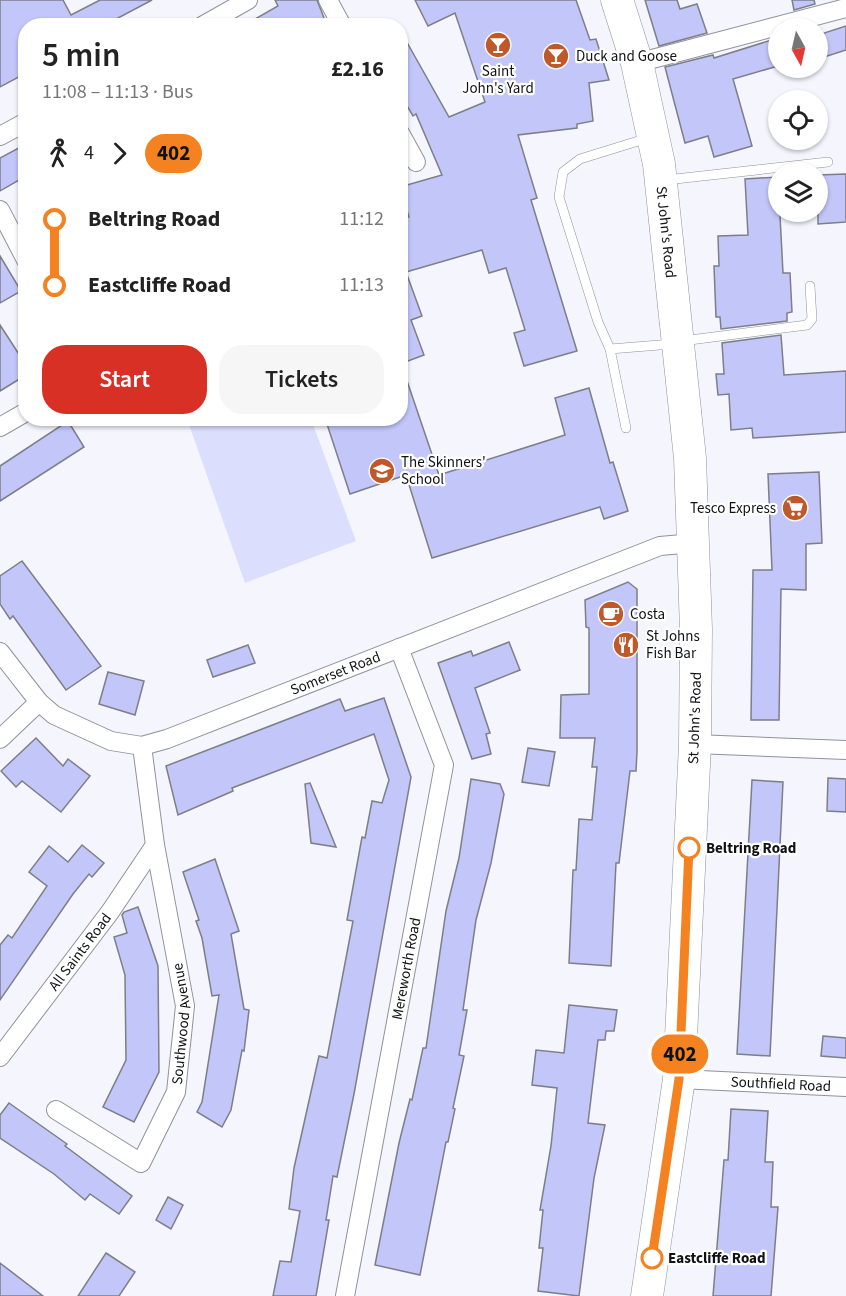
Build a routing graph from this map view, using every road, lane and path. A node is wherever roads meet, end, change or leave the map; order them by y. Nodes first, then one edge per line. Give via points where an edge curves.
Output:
1 (249, 0) edge
2 (328, 0) edge
3 (617, 0) edge
4 (846, 8) edge
5 (216, 18) edge
6 (338, 18) edge
7 (636, 63) junction
8 (18, 126) edge
9 (0, 136) edge
10 (653, 136) junction
11 (408, 147) edge
12 (417, 162) dead end
13 (768, 168) edge
14 (661, 180) junction
15 (0, 210) edge
16 (18, 245) edge
17 (810, 286) dead end
18 (680, 342) junction
19 (610, 349) junction
20 (18, 417) edge
21 (0, 427) edge
22 (626, 428) dead end
23 (694, 543) junction
24 (399, 648) junction
25 (0, 652) edge
26 (39, 702) junction
27 (0, 739) edge
28 (695, 744) junction
29 (142, 746) junction
30 (846, 750) edge
31 (155, 845) junction
32 (0, 1057) edge
33 (679, 1079) junction
34 (846, 1087) edge
35 (56, 1110) dead end
36 (345, 1296) edge
37 (647, 1296) edge

1 - 5 street
2 - 6 street
3 - 7 highway, St John's Road
4 - 7 street
7 - 10 highway, St John's Road
8 - 9 street
10 - 14 highway, St John's Road
10 - 19 lane via 579,159 562,172 559,197
11 - 12 street
13 - 14 lane
14 - 18 highway, St John's Road
15 - 16 street
17 - 18 lane via 812,319 807,325
18 - 19 lane
18 - 23 highway, St John's Road
19 - 22 lane
20 - 21 street
23 - 24 street, Somerset Road via 660,546
23 - 28 highway, St John's Road
24 - 29 street, Somerset Road
24 - 36 street, Mereworth Road via 444,765
25 - 26 street, Somerset Road
26 - 27 street
26 - 29 street, Somerset Road via 80,728 111,741
28 - 30 street
28 - 33 highway, St John's Road
29 - 31 street, Southwood Avenue
31 - 32 street, All Saints Road via 110,912
31 - 35 street, Southwood Avenue via 185,1006 176,1092 141,1163
33 - 34 street, Southfield Road
33 - 37 highway, St John's Road

